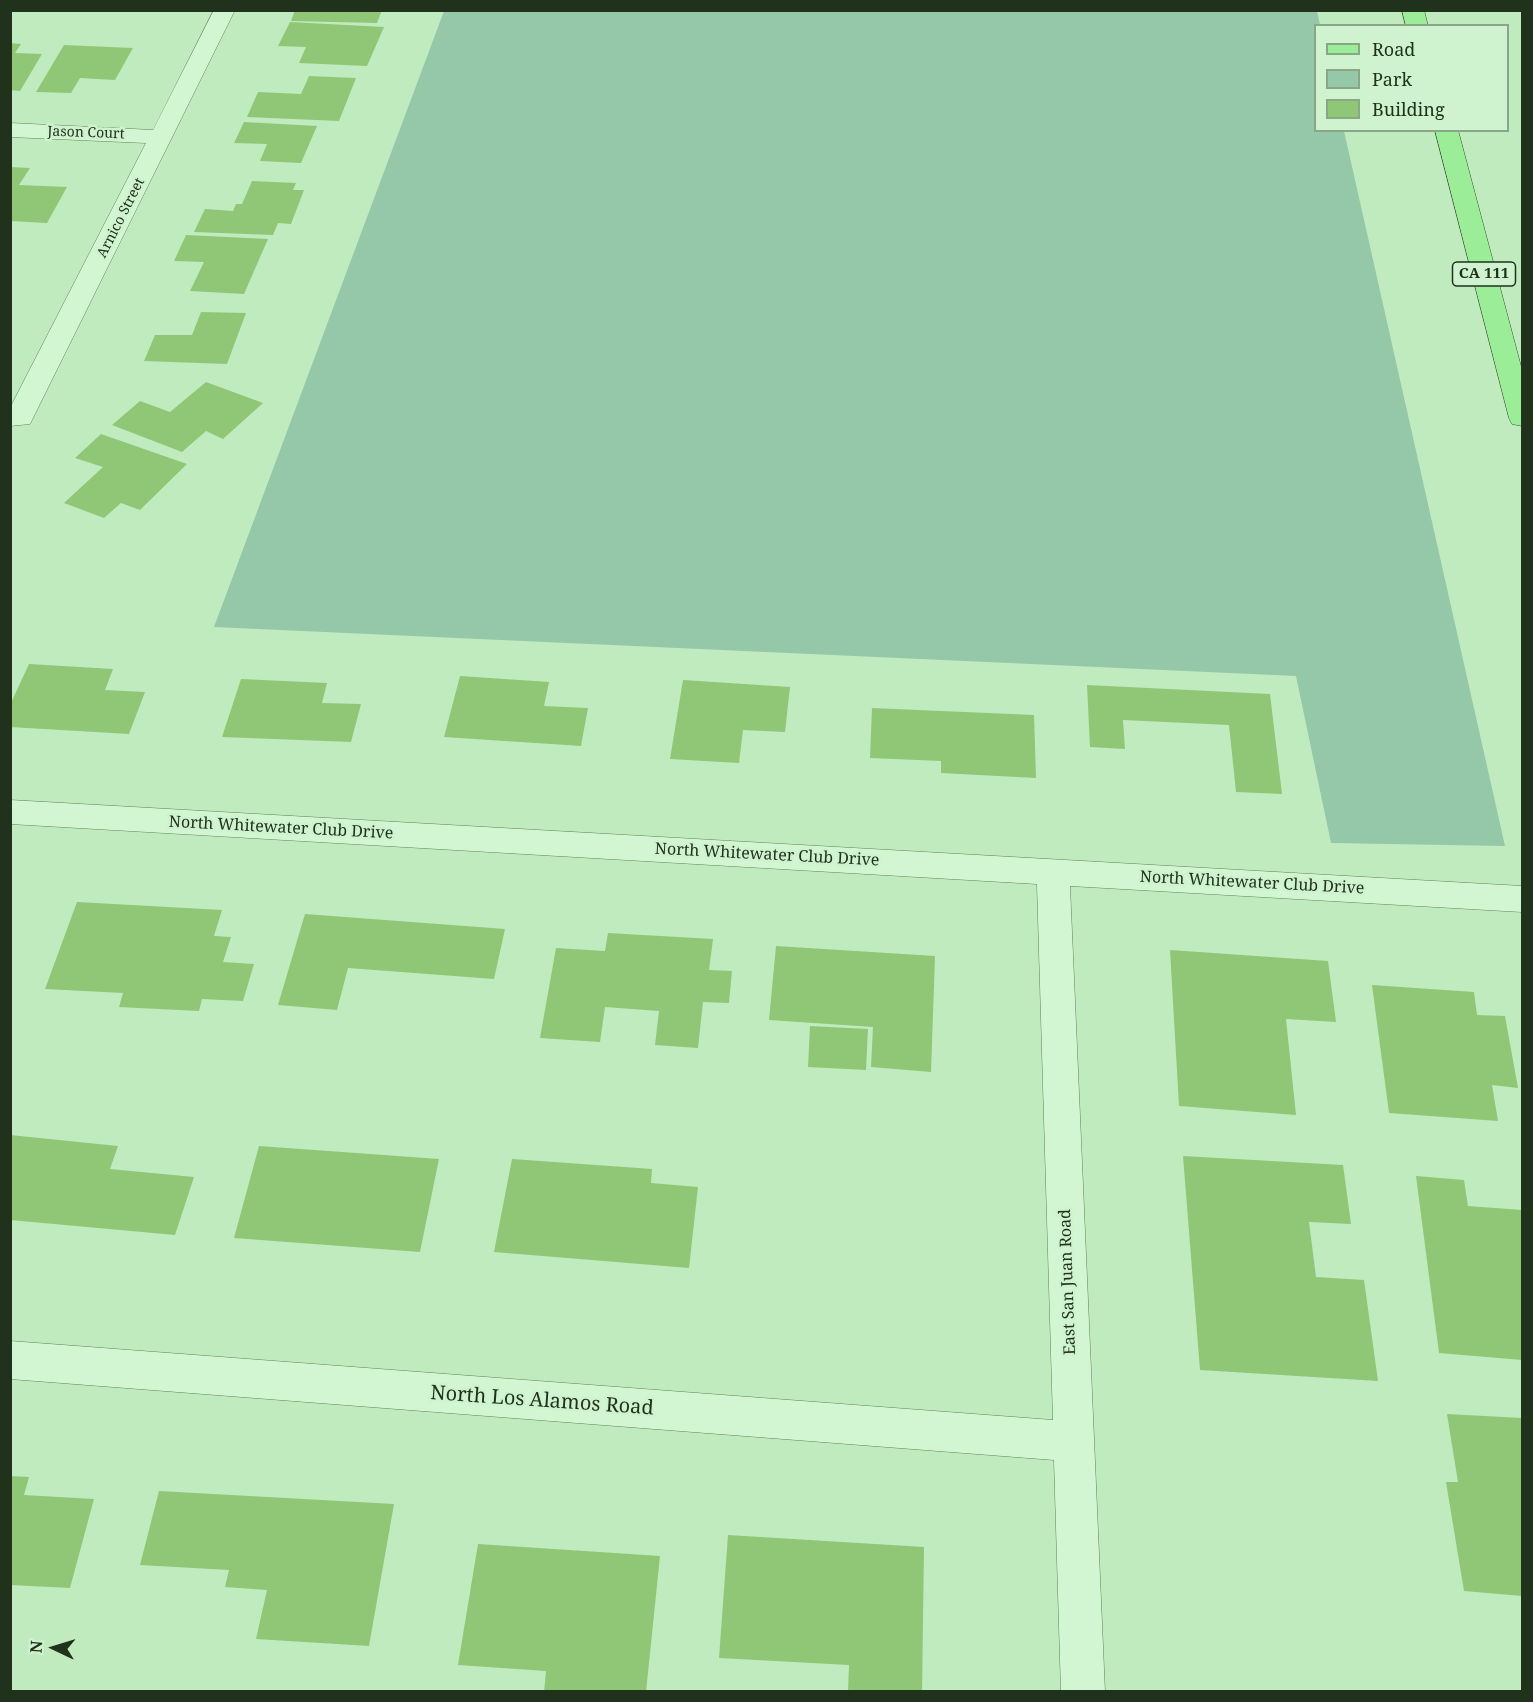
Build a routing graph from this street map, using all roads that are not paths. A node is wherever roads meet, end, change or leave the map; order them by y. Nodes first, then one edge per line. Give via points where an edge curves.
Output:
1 (225, 10) edge
2 (10, 130) edge
3 (1447, 132) edge
4 (162, 136) junction
5 (10, 417) edge
6 (1522, 418) edge
7 (10, 812) edge
8 (1053, 872) junction
9 (1522, 899) edge
10 (10, 1360) edge
11 (1074, 1442) junction
12 (1083, 1692) edge

1 - 4 street, Arnico Street
2 - 4 street, Jason Court
3 - 6 main road, CA 111
4 - 5 street, Arnico Street via 20,418
7 - 8 street, North Whitewater Club Drive
8 - 9 street, North Whitewater Club Drive
8 - 11 street, East San Juan Road
10 - 11 street, North Los Alamos Road
11 - 12 street, East San Juan Road

